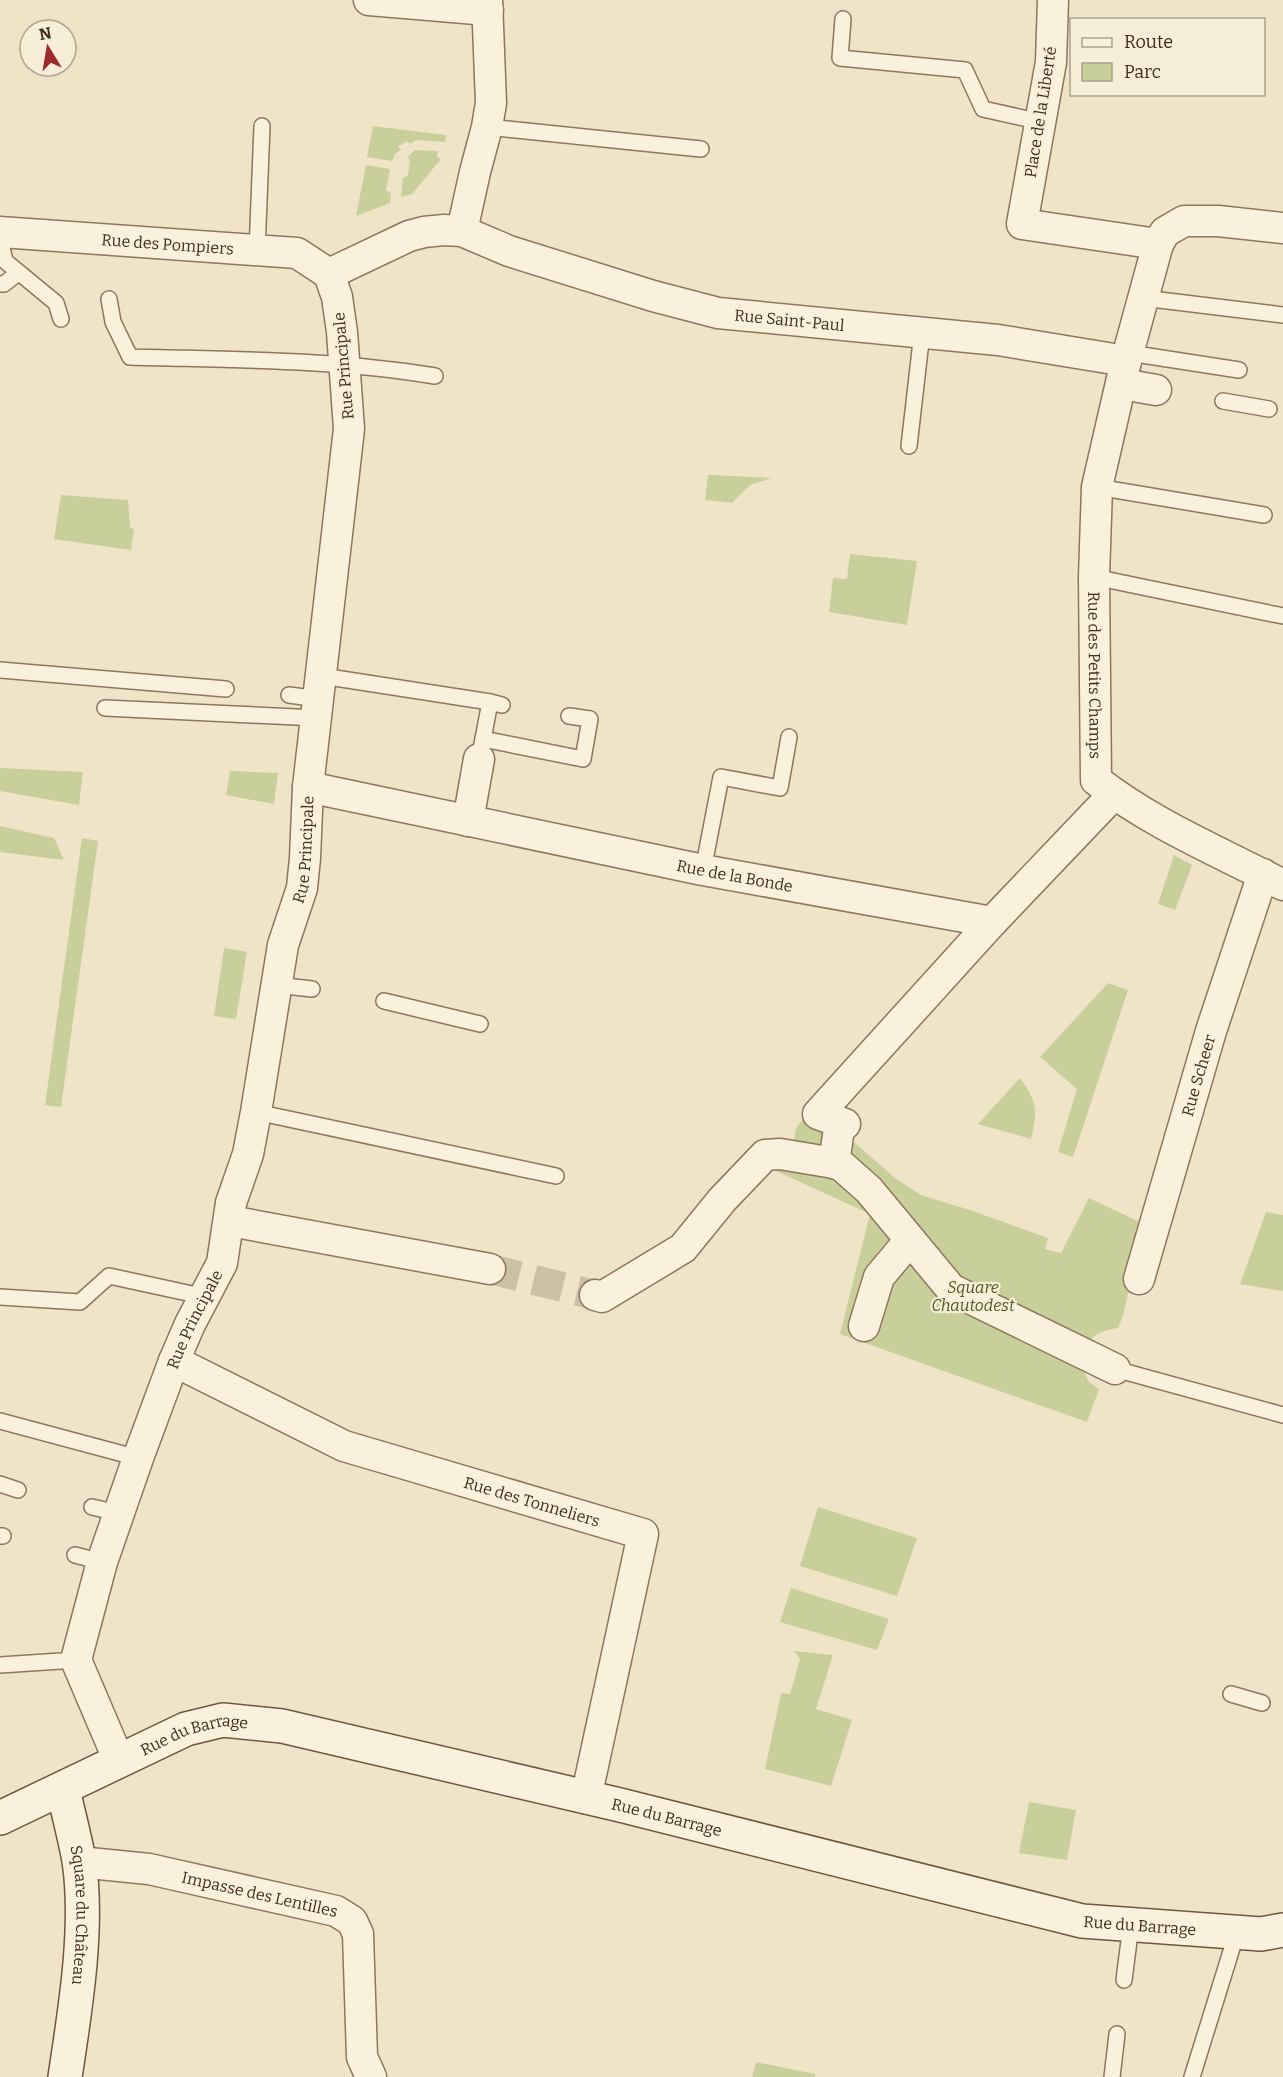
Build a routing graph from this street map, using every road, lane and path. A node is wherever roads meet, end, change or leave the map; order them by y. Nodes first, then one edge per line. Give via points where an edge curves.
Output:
1 (369, 0) edge
2 (1053, 0) edge
3 (487, 5) edge
4 (843, 19) dead end
5 (1041, 122) junction
6 (262, 126) dead end
7 (487, 127) junction
8 (701, 149) dead end
9 (1283, 228) edge
10 (462, 231) junction
11 (1, 232) edge
12 (1158, 244) junction
13 (257, 250) junction
14 (18, 273) junction
15 (329, 274) junction
16 (0, 284) edge
17 (1143, 298) junction
18 (109, 299) dead end
19 (1283, 315) edge
20 (61, 319) dead end
21 (922, 333) junction
22 (345, 364) junction
23 (1126, 366) junction
24 (1239, 370) dead end
25 (435, 376) dead end
26 (1156, 390) dead end
27 (1223, 401) dead end
28 (1269, 409) dead end
29 (909, 446) dead end
30 (1097, 487) junction
31 (1264, 515) dead end
32 (1094, 577) junction
33 (1283, 616) edge
34 (0, 670) edge
35 (226, 689) dead end
36 (289, 695) dead end
37 (319, 698) junction
38 (105, 708) dead end
39 (568, 716) dead end
40 (789, 737) dead end
41 (481, 749) junction
42 (308, 787) junction
43 (1114, 794) junction
44 (468, 821) junction
45 (703, 870) junction
46 (1273, 880) edge
47 (992, 921) junction
48 (276, 985) junction
49 (312, 989) dead end
50 (384, 1001) dead end
51 (480, 1024) dead end
52 (256, 1112) junction
53 (834, 1163) junction
54 (556, 1176) dead end
55 (230, 1221) junction
56 (910, 1240) junction
57 (490, 1269) tunnel mouth
58 (1139, 1279) dead end
59 (596, 1294) tunnel mouth
60 (206, 1296) junction
61 (0, 1297) edge
62 (864, 1326) dead end
63 (174, 1361) junction
64 (1115, 1369) joint
65 (1283, 1415) edge
66 (0, 1422) edge
67 (138, 1458) junction
68 (0, 1484) edge
69 (18, 1490) dead end
70 (76, 1659) junction
71 (0, 1665) edge
72 (1231, 1694) dead end
73 (1262, 1703) dead end
74 (119, 1761) junction
75 (63, 1789) junction
76 (586, 1797) junction
77 (0, 1818) edge
78 (79, 1862) junction
79 (1131, 1925) junction
80 (1283, 1930) edge
81 (1237, 1932) junction
82 (1124, 1980) dead end
83 (1118, 2034) dead end
84 (65, 2077) edge
85 (371, 2077) edge
86 (1112, 2077) edge
87 (1192, 2077) edge

1 - 3 street
2 - 5 street, Place de la Liberté via 1051,62
3 - 7 street via 491,103
4 - 5 lane via 840,58 965,70 983,109
5 - 12 street, Place de la Liberté via 1022,224
6 - 13 lane
7 - 8 lane
7 - 10 street
9 - 12 street via 1184,221 1165,232
10 - 15 street via 409,236
10 - 21 street, Rue Saint-Paul via 509,251 718,313
11 - 13 street, Rue des Pompiers
11 - 14 lane via 5,261
12 - 17 street
13 - 15 street, Rue des Pompiers via 297,253
14 - 16 lane
14 - 20 lane via 56,303
15 - 22 street, Rue Principale via 337,297
17 - 19 lane
17 - 23 street
18 - 22 lane via 113,322 130,357
21 - 23 street, Rue Saint-Paul via 999,340
21 - 29 lane
22 - 25 lane
22 - 37 street, Rue Principale via 348,429
23 - 24 lane
23 - 26 street, Rue Saint-Paul
23 - 30 street, Rue des Petits Champs
27 - 28 lane
30 - 31 lane
30 - 32 street, Rue des Petits Champs
32 - 33 lane
32 - 43 street, Rue des Petits Champs via 1096,780
34 - 35 lane
36 - 37 lane
37 - 38 lane
37 - 41 lane via 496,704
37 - 42 street, Rue Principale
39 - 41 lane via 590,719 583,759
40 - 45 lane via 780,788 721,777
41 - 44 street
42 - 44 street, Rue de la Bonde
42 - 48 street, Rue Principale via 302,888 283,945
43 - 46 street, Rue des Petits Champs
43 - 47 street
44 - 45 street, Rue de la Bonde
45 - 47 street, Rue de la Bonde
46 - 58 street, Rue Scheer via 1212,1031
47 - 53 street via 818,1114 845,1124 839,1128
48 - 49 lane
48 - 52 street, Rue Principale
50 - 51 lane
52 - 54 lane
52 - 55 street, Rue Principale via 248,1154 231,1203
53 - 56 street via 869,1190
53 - 59 street via 765,1155 683,1248 602,1297
55 - 57 street
55 - 60 street, Rue Principale via 222,1263
56 - 62 street via 879,1277
56 - 64 street via 951,1289
60 - 61 lane via 109,1276 80,1302
60 - 63 street, Rue Principale
63 - 67 street, Rue Principale
63 - 76 street, Rue des Tonneliers via 344,1446 643,1534
64 - 65 lane
66 - 67 lane
67 - 70 street, Rue Principale via 105,1510 89,1559
68 - 69 lane
70 - 71 lane
70 - 74 street
72 - 73 lane
74 - 75 street, Rue du Barrage
74 - 76 street, Rue du Barrage via 186,1729 223,1720 282,1726
75 - 77 street, Rue du Barrage
75 - 78 street, Square du Château
76 - 79 street, Rue du Barrage via 1082,1921
78 - 84 street, Square du Château via 82,1918
78 - 85 street, Impasse des Lentilles via 149,1869 336,1911 352,1921 358,1934 362,2057
79 - 81 street, Rue du Barrage
79 - 82 lane
80 - 81 street, Rue du Barrage via 1261,1934
81 - 87 lane
83 - 86 lane

